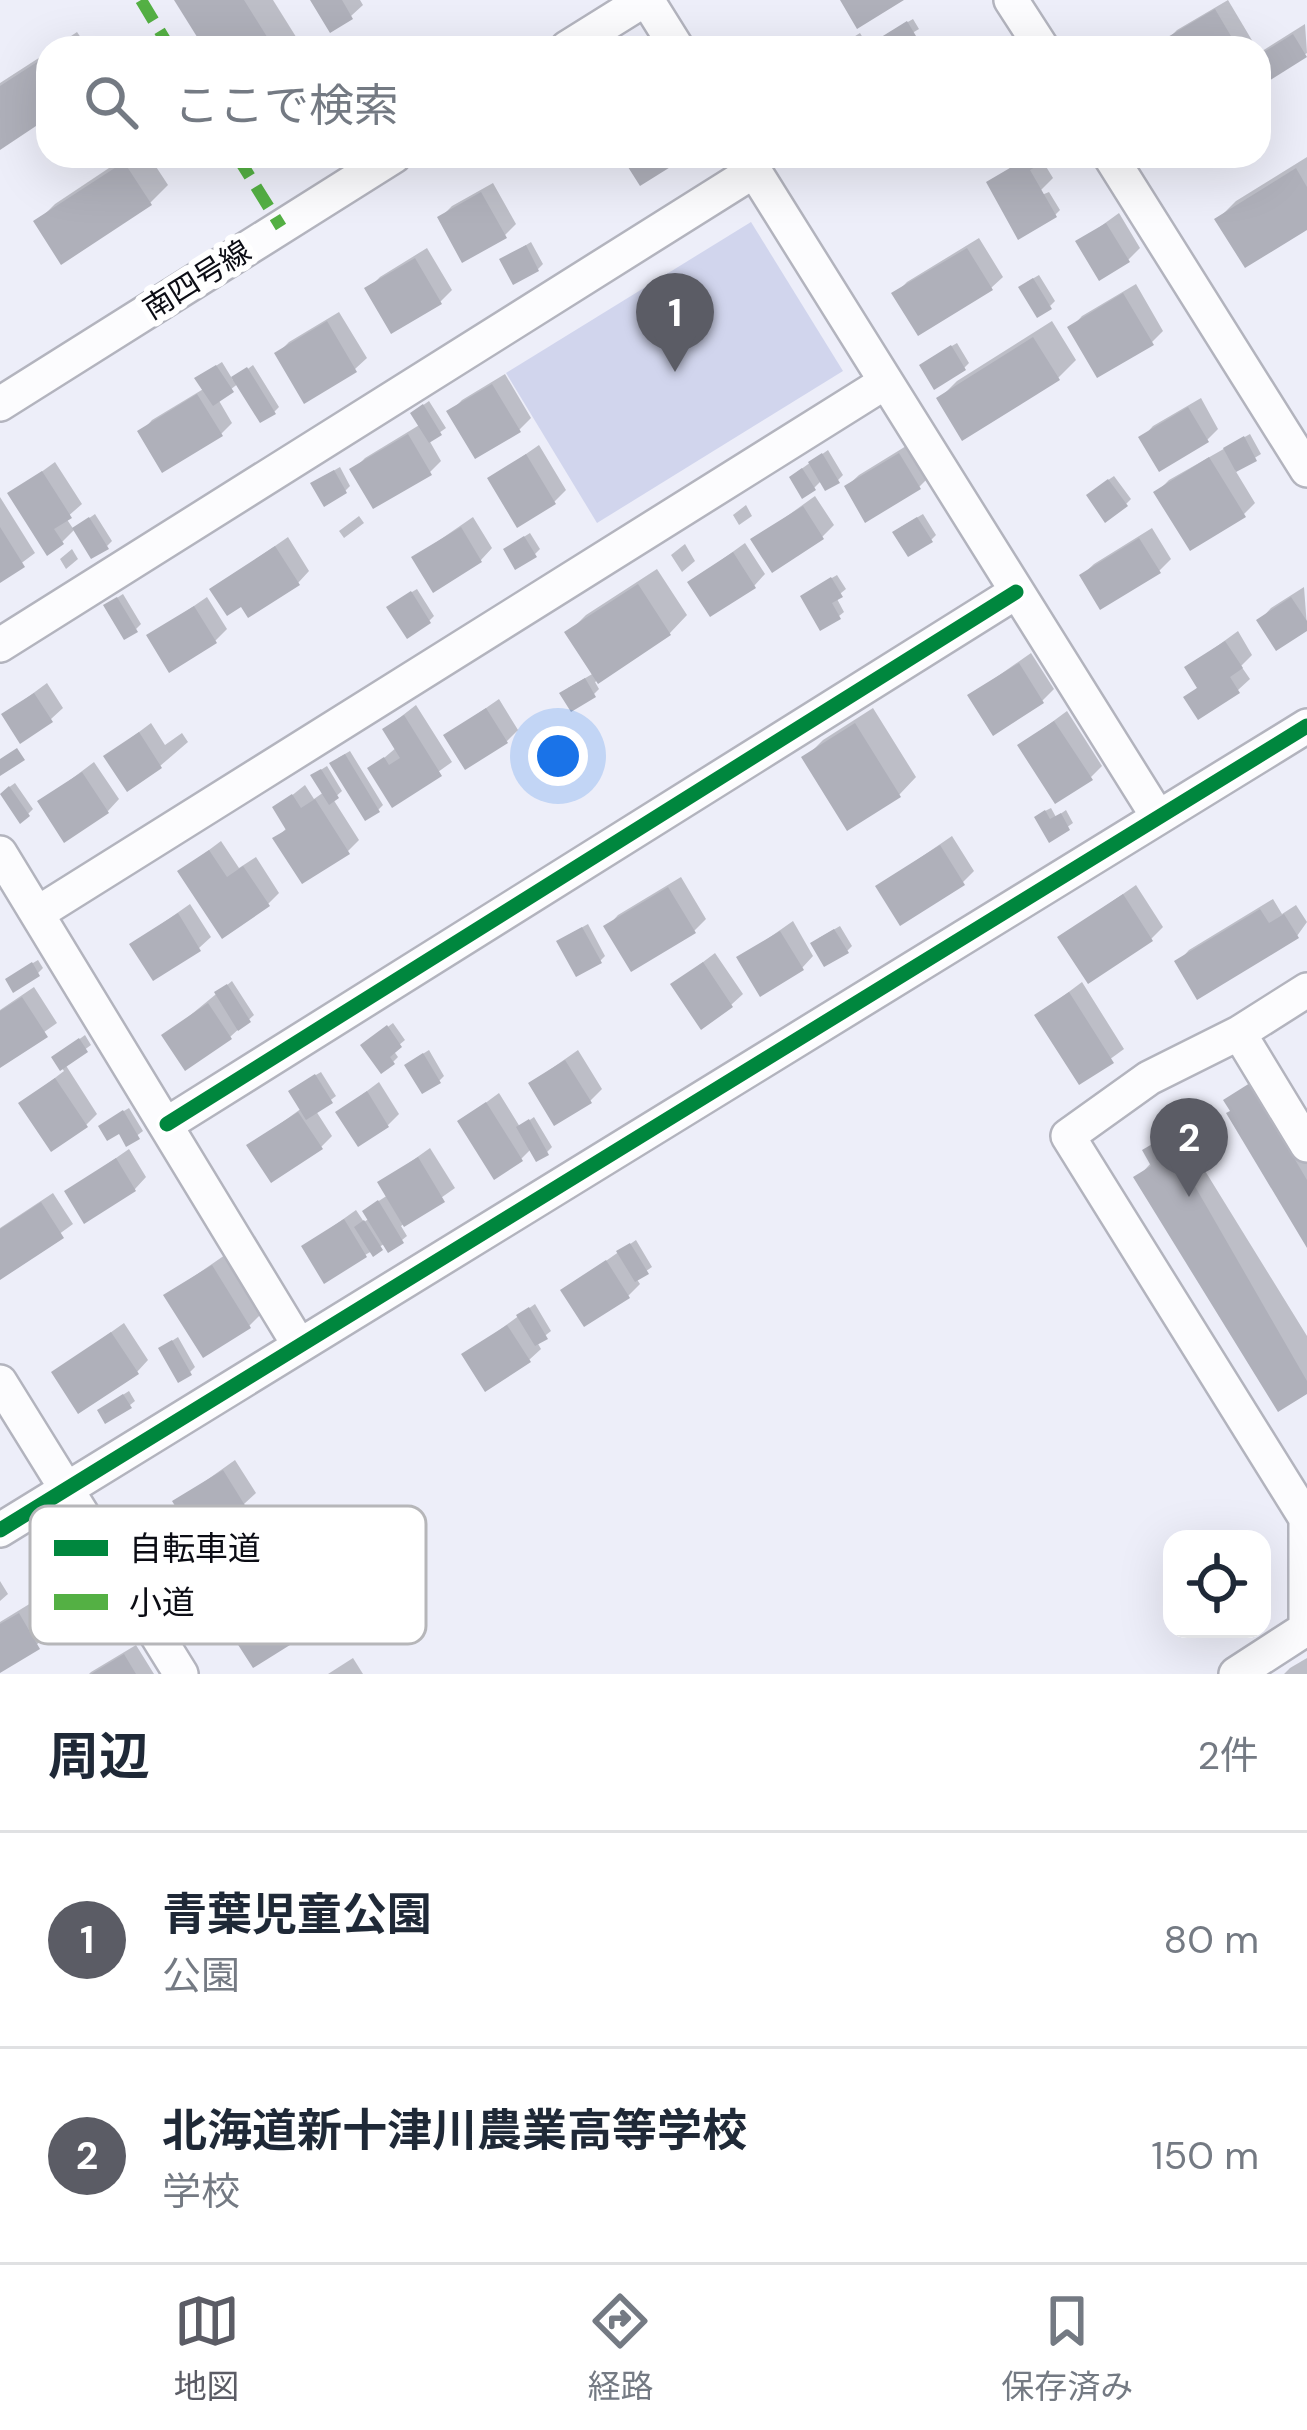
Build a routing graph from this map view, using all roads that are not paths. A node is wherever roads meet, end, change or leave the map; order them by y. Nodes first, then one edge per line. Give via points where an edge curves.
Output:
1 (646, 0) edge
2 (1011, 0) edge
3 (587, 36) edge
4 (669, 36) edge
5 (1034, 36) edge
6 (375, 168) edge
7 (741, 168) edge
8 (752, 168) edge
9 (1117, 168) edge
10 (884, 382) junction
11 (0, 404) edge
12 (1307, 470) edge
13 (1016, 592) junction
14 (0, 645) edge
15 (1307, 726) edge
16 (1158, 817) junction
17 (0, 853) edge
18 (38, 914) junction
19 (1307, 990) edge
20 (1239, 1033) junction
21 (167, 1124) junction
22 (1307, 1144) edge
23 (299, 1345) junction
24 (0, 1382) edge
25 (67, 1489) junction
26 (39, 1506) edge
27 (77, 1506) edge
28 (30, 1512) edge
29 (1307, 1520) edge
30 (0, 1530) edge
31 (1306, 1628) edge
32 (163, 1644) edge
33 (181, 1674) edge
34 (1236, 1674) edge

1 - 3 street
1 - 4 street
2 - 5 street
6 - 11 street, 南四号線
7 - 14 street
8 - 10 street
9 - 12 street
10 - 13 street
10 - 18 street
13 - 16 street
13 - 21 street
15 - 16 street
16 - 23 street
17 - 18 street
18 - 21 street
19 - 20 street
20 - 22 street
20 - 29 street via 1149,1078 1068,1136
21 - 23 street
23 - 25 street
24 - 25 street
25 - 26 street
25 - 27 street
28 - 30 street
29 - 31 street
31 - 34 street
32 - 33 street

